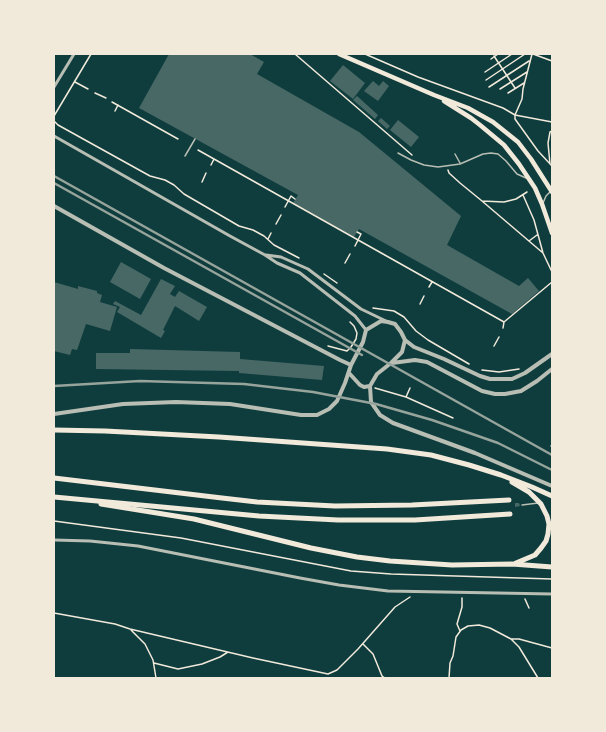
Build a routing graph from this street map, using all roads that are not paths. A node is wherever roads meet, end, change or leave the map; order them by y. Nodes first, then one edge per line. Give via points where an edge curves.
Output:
1 (74, 54) edge
2 (339, 54) edge
3 (54, 87) edge
4 (434, 95) junction
5 (54, 136) edge
6 (195, 139) dead end
7 (398, 153) dead end
8 (456, 154) dead end
9 (186, 156) dead end
10 (460, 164) junction
11 (529, 180) junction
12 (552, 191) edge
13 (542, 204) junction
14 (54, 206) edge
15 (552, 233) edge
16 (265, 255) junction
17 (388, 322) junction
18 (366, 330) junction
19 (405, 340) junction
20 (552, 354) edge
21 (391, 363) junction
22 (351, 365) junction
23 (552, 369) edge
24 (349, 373) junction
25 (370, 386) junction
26 (54, 414) edge
27 (54, 430) edge
28 (501, 475) junction
29 (54, 478) edge
30 (552, 486) edge
31 (552, 496) edge
32 (54, 497) edge
33 (76, 499) junction
34 (509, 500) dead end
35 (540, 503) junction
36 (522, 505) dead end
37 (510, 514) dead end
38 (54, 540) edge
39 (512, 564) junction
40 (552, 567) edge
41 (552, 594) edge

1 - 3 street
2 - 4 main road
4 - 11 main road via 471,118 504,145
4 - 12 main road via 468,108 493,122 518,142
5 - 16 street
6 - 9 lane
7 - 10 lane via 424,165 438,167
8 - 10 lane
10 - 11 lane via 483,154 498,154 517,174
11 - 13 main road
12 - 13 lane
13 - 15 main road
14 - 22 street via 164,268
16 - 17 street via 281,257 308,270 361,309
16 - 18 street via 300,274 355,316
17 - 18 street via 380,321
17 - 19 street via 394,324
18 - 22 street via 364,342
19 - 20 street via 414,347 490,379 512,379
19 - 21 street via 402,352
21 - 23 street via 415,360 427,362 482,391 495,394 521,391
21 - 25 street via 377,374
22 - 24 street
24 - 25 street via 360,385
24 - 26 street via 337,401 329,409 316,415 230,404 176,402 123,404
25 - 30 street via 371,402 380,415 393,423 476,453
27 - 28 main road via 219,437 387,449 431,456
28 - 31 main road
28 - 35 main road via 529,492
29 - 34 main road via 229,499 335,506
32 - 33 main road
33 - 37 main road via 259,516 338,520 416,520
33 - 39 main road via 194,519 357,557 452,565
35 - 36 lane
35 - 39 main road via 549,524 546,541 535,555
38 - 41 street via 138,546 339,585 388,591
39 - 40 main road

